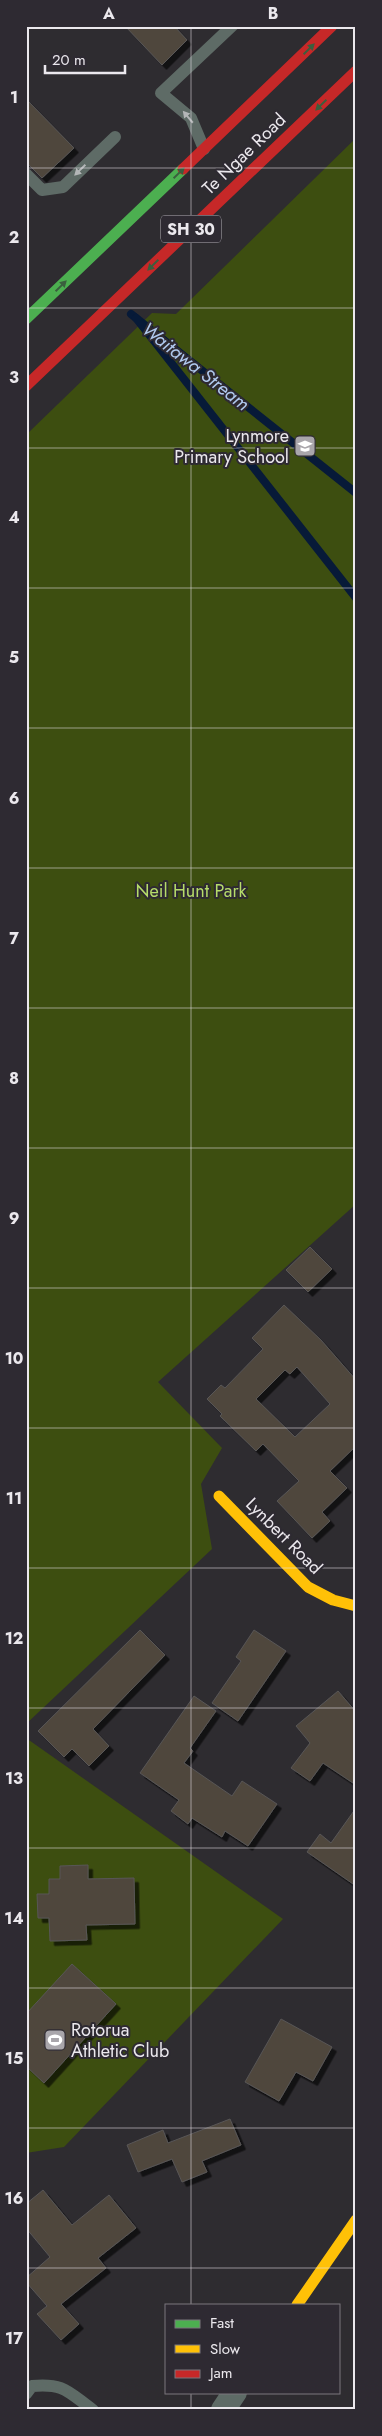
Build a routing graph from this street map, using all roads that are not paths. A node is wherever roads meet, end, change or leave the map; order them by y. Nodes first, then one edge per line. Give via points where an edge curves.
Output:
1 (232, 26) edge
2 (332, 26) edge
3 (356, 71) edge
4 (115, 136) dead end
5 (204, 149) junction
6 (26, 174) edge
7 (26, 320) edge
8 (26, 386) edge
9 (220, 1496) dead end
10 (356, 1606) edge
11 (356, 2220) edge
12 (298, 2304) edge
13 (26, 2394) edge
14 (234, 2394) edge
15 (93, 2410) edge
16 (223, 2410) edge

5 -> 1 lane via 191,118 161,93
5 -> 2 main road, Te Ngae Road / SH 30
3 -> 8 main road, Te Ngae Road / SH 30
4 -> 6 lane via 63,187 42,190
7 -> 5 main road, Te Ngae Road / SH 30
9 - 10 main road, Lynbert Road via 308,1586 333,1600
11 - 12 main road
13 - 15 lane via 32,2386 52,2384
14 - 16 street

